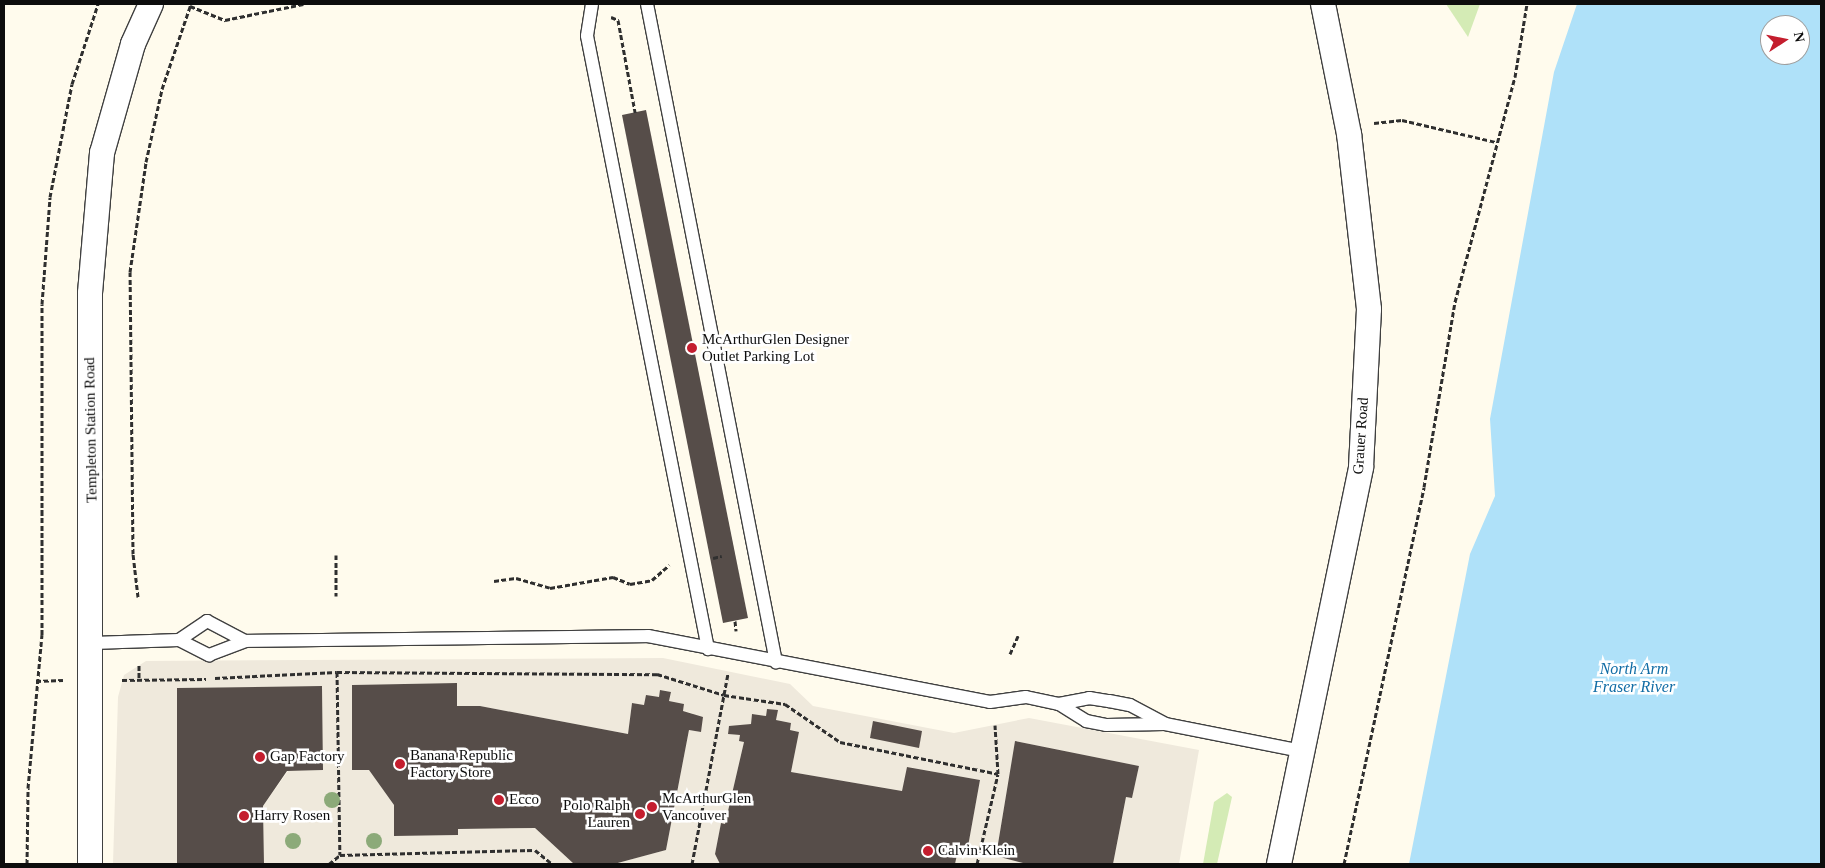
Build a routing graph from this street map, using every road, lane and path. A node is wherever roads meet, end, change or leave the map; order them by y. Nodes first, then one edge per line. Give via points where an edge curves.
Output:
1 (98, 4) edge
2 (151, 4) edge
3 (303, 4) edge
4 (592, 4) edge
5 (648, 4) edge
6 (1323, 4) edge
7 (1527, 4) edge
8 (190, 5) edge
9 (618, 20) dead end
10 (635, 112) dead end
11 (1349, 134) junction
12 (1496, 142) junction
13 (336, 555) dead end
14 (722, 556) dead end
15 (690, 561) junction
16 (494, 581) dead end
17 (336, 596) dead end
18 (138, 597) dead end
19 (735, 621) dead end
20 (736, 631) dead end
21 (1018, 636) dead end
22 (179, 640) junction
23 (245, 641) junction
24 (93, 643) junction
25 (708, 649) junction
26 (1010, 654) dead end
27 (776, 662) junction
28 (139, 665) dead end
29 (729, 671) dead end
30 (338, 672) junction
31 (66, 680) dead end
32 (122, 680) dead end
33 (140, 680) junction
34 (36, 681) junction
35 (724, 695) junction
36 (1059, 704) junction
37 (1165, 724) junction
38 (995, 725) dead end
39 (1301, 752) junction
40 (998, 774) junction
41 (340, 855) junction
42 (27, 864) edge
43 (90, 864) edge
44 (329, 864) edge
45 (552, 864) edge
46 (692, 864) edge
47 (977, 864) edge
48 (1279, 864) edge
49 (1344, 864) edge

1 - 34 path via 72,84 50,197 42,304 42,635
2 - 24 street, Templeton Station Road via 131,53 102,153 90,293
3 - 8 path via 225,20
4 - 15 lane via 587,36
5 - 27 lane
6 - 11 street, Grauer Road
7 - 12 path via 1516,77
8 - 18 path via 150,144 130,272 132,506
9 - 10 path
11 - 12 path via 1381,120 1402,120
11 - 39 street, Grauer Road via 1369,309 1361,467 1334,614
12 - 49 path via 1455,302 1424,487
13 - 17 path
14 - 15 path
15 - 16 path via 673,561 652,580 630,584 612,577 550,588 516,578
15 - 25 lane
19 - 20 path
21 - 26 path
22 - 23 lane via 209,656
22 - 23 lane via 207,621
22 - 24 lane
23 - 25 lane via 648,636
24 - 43 street, Templeton Station Road
25 - 27 lane
27 - 36 lane via 990,702 1026,697
28 - 33 path
29 - 35 path
30 - 33 path
30 - 35 path via 657,674
30 - 41 path
31 - 34 path
32 - 33 path
34 - 42 path
35 - 40 path via 785,704 840,742
35 - 46 path
36 - 37 lane via 1086,721 1106,725
36 - 37 lane via 1089,698 1109,701 1130,705
37 - 39 lane
38 - 40 path
39 - 48 street, Grauer Road
40 - 47 path
41 - 44 path
41 - 45 path via 535,850

